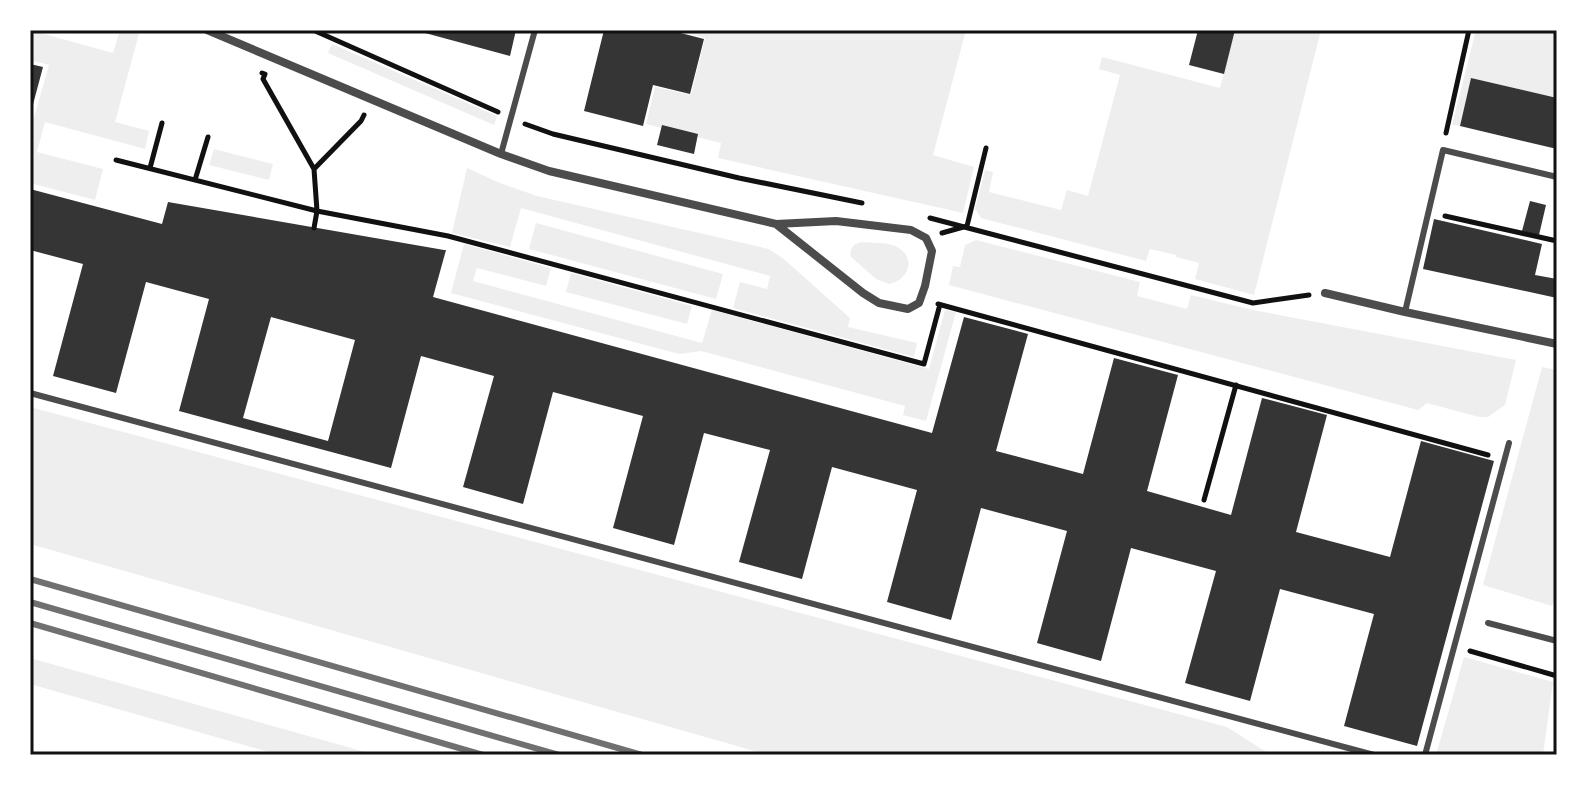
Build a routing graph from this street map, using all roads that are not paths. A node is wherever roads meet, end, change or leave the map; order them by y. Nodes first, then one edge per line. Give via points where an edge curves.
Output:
1 (207, 30) edge
2 (535, 30) edge
3 (501, 154) junction
4 (1557, 177) edge
5 (776, 224) junction
6 (1325, 293) road end
7 (1405, 312) junction
8 (1557, 344) edge
9 (30, 393) edge
10 (1509, 443) dead end
11 (1488, 623) dead end
12 (1557, 641) edge
13 (1374, 755) edge
14 (1425, 755) edge

1 - 3 street
2 - 3 lane
3 - 5 street via 549,171
4 - 7 lane via 1443,150
5 - 5 street via 879,303 908,309 919,303 932,251 926,238 911,230 836,221
6 - 7 street
7 - 8 street
9 - 13 lane
10 - 14 lane
11 - 12 lane

